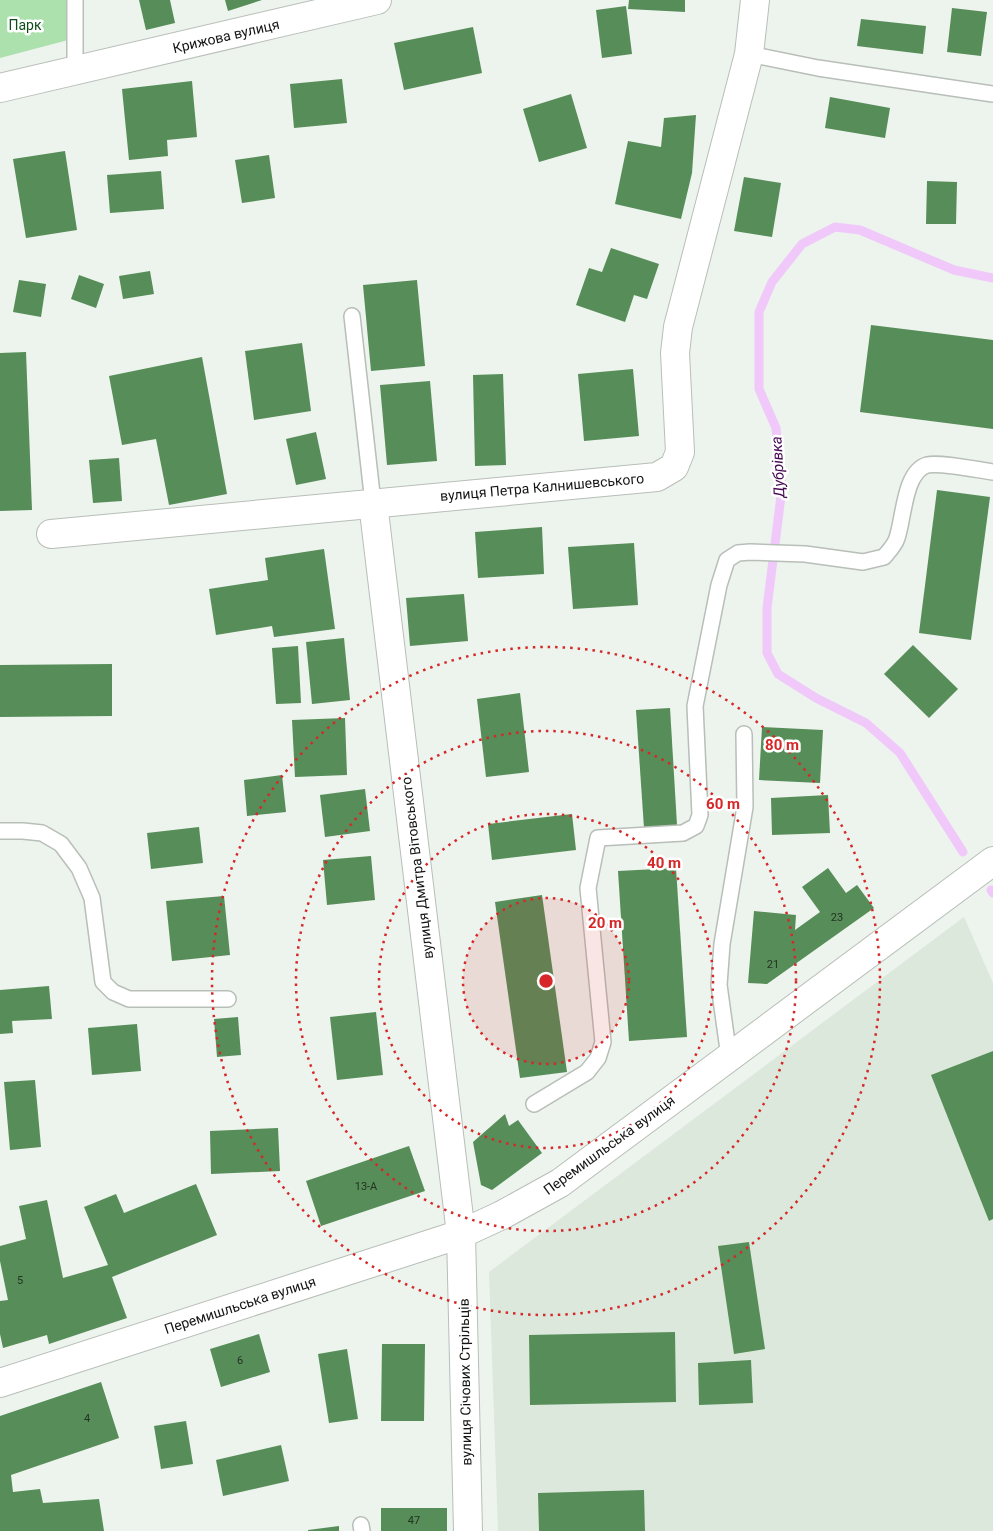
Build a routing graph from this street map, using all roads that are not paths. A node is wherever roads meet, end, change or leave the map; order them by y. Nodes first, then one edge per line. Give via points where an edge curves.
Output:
1 (75, 0) edge
2 (377, 0) edge
3 (755, 0) edge
4 (749, 54) junction
5 (75, 72) junction
6 (0, 88) edge
7 (993, 94) edge
8 (352, 316) dead end
9 (993, 472) edge
10 (374, 502) junction
11 (51, 534) dead end
12 (744, 734) dead end
13 (0, 831) edge
14 (993, 861) edge
15 (228, 999) dead end
16 (729, 1057) junction
17 (534, 1104) dead end
18 (461, 1234) junction
19 (0, 1383) edge
20 (468, 1531) edge

1 - 5 lane
2 - 5 street, Крижова вулиця
3 - 4 street, вулиця Петра Калнишевського
4 - 7 lane via 818,68
4 - 10 street, вулиця Петра Калнишевського via 678,327 675,353 680,452 674,468 657,477
5 - 6 street, Крижова вулиця
8 - 10 lane
9 - 17 lane via 927,465 916,473 909,486 896,540 884,557 863,562 805,554 750,552 738,553 727,560 695,706 700,815 696,826 683,833 598,838 588,888 603,1042 598,1058 588,1072
10 - 11 street, вулиця Петра Калнишевського
10 - 18 street, вулиця Дмитра Вітовського
12 - 16 lane via 745,807 722,944 719,985
13 - 15 lane via 42,833 61,844 79,868 92,898 104,982 113,992 128,999
14 - 16 street, Перемишльська вулиця
16 - 18 street, Перемишльська вулиця via 560,1183
18 - 19 street, Перемишльська вулиця
18 - 20 street, вулиця Січових Стрільців

